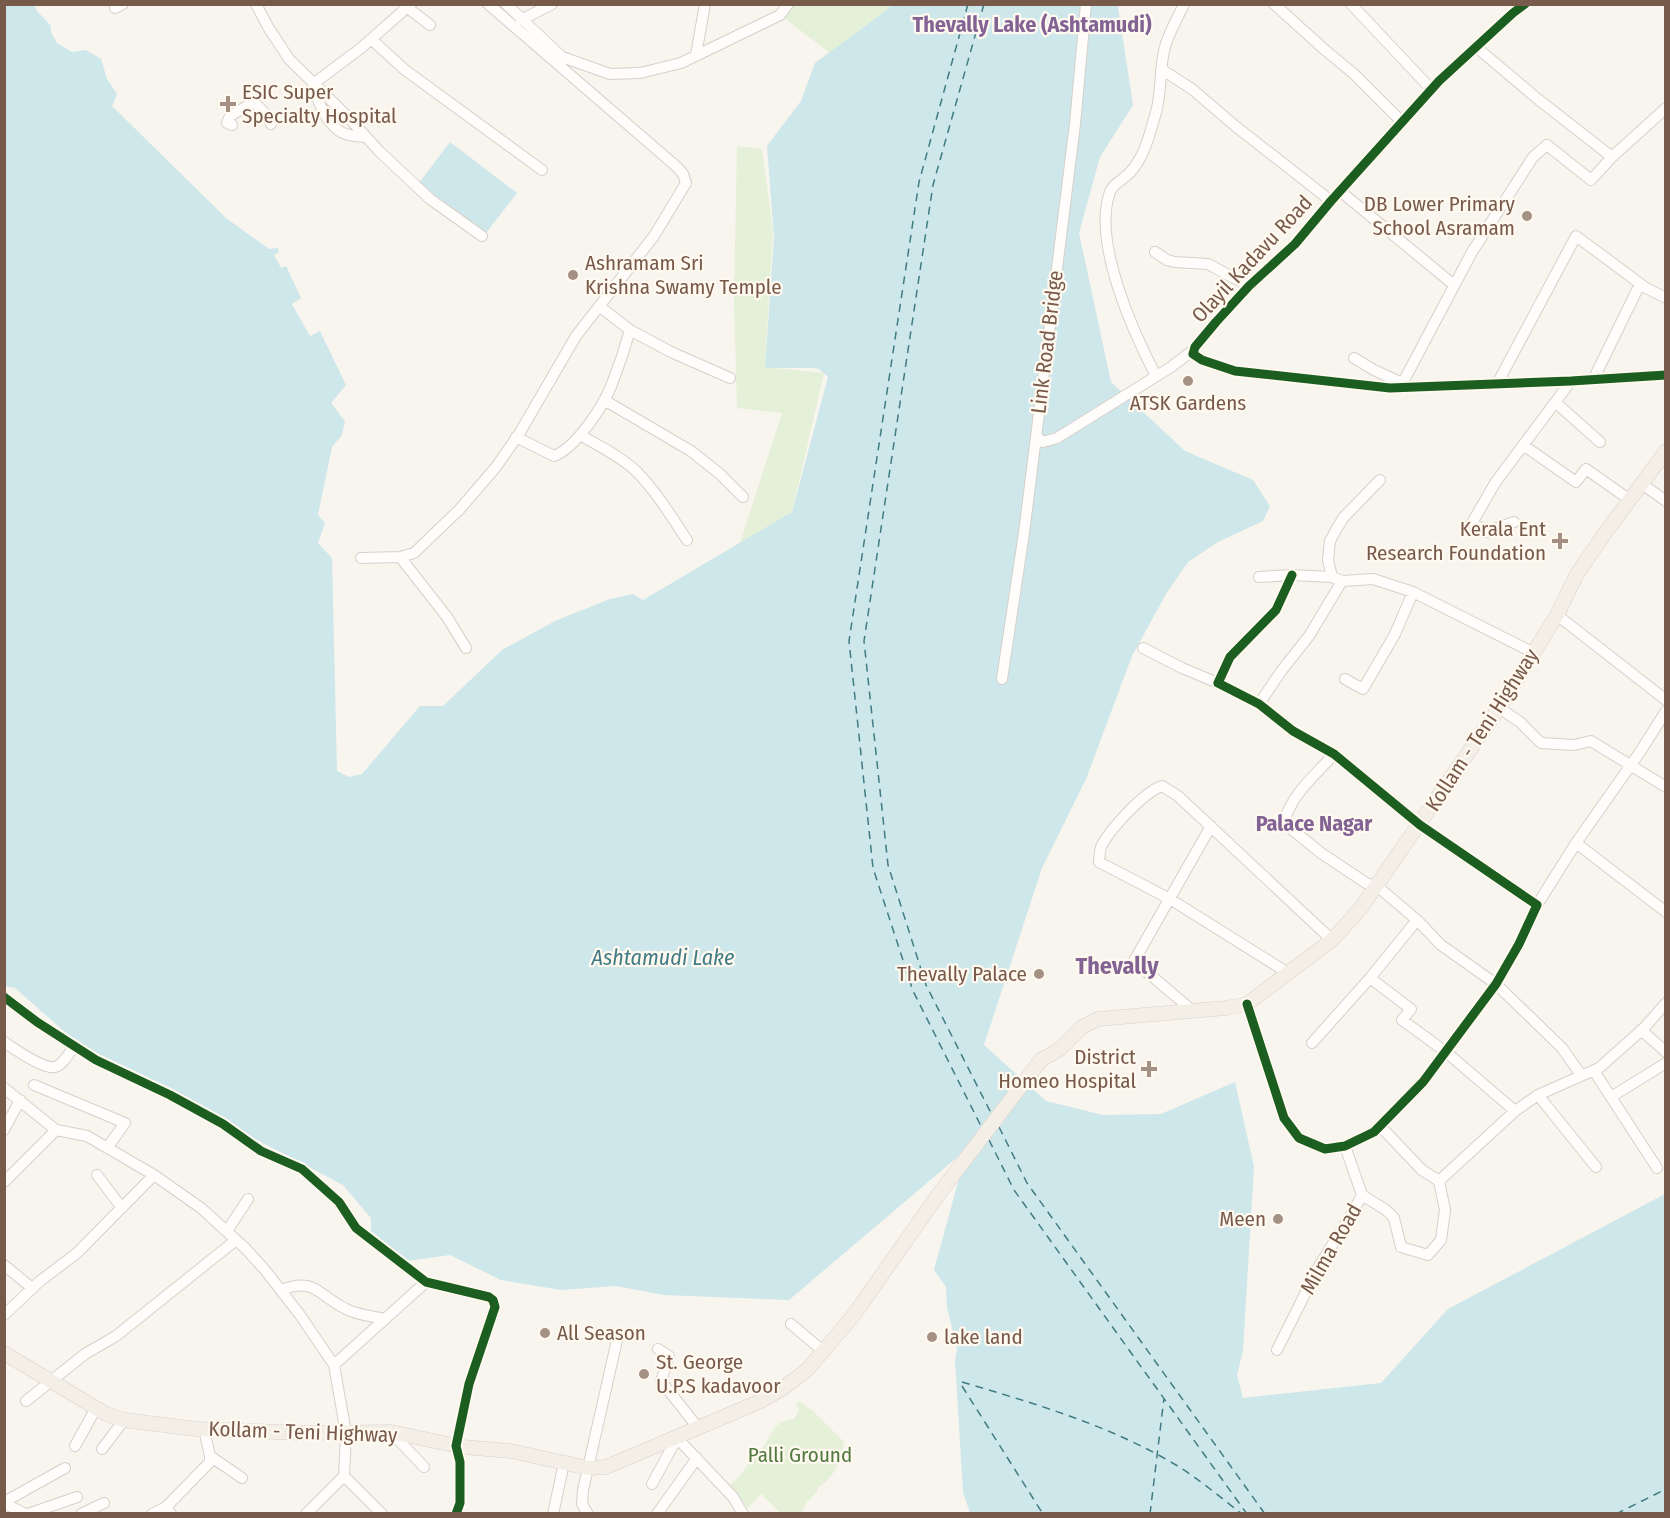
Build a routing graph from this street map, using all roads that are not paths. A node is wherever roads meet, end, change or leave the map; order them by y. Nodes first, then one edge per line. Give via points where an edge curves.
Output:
1 (256, 4) edge
2 (488, 4) edge
3 (506, 4) edge
4 (552, 4) edge
5 (705, 4) edge
6 (788, 4) edge
7 (1086, 4) edge
8 (1184, 4) edge
9 (1274, 4) edge
10 (1351, 4) edge
11 (1525, 4) edge
12 (407, 5) edge
13 (1509, 9) edge
14 (521, 20) junction
15 (430, 25) dead end
16 (370, 39) junction
17 (1476, 47) junction
18 (696, 56) junction
19 (1161, 69) junction
20 (313, 84) junction
21 (1431, 89) junction
22 (1665, 108) edge
23 (342, 112) junction
24 (1402, 122) junction
25 (271, 124) dead end
26 (334, 124) junction
27 (232, 125) dead end
28 (366, 137) junction
29 (1612, 157) junction
30 (542, 170) dead end
31 (1340, 191) junction
32 (1331, 201) junction
33 (482, 236) dead end
34 (1155, 252) dead end
35 (1640, 284) junction
36 (1455, 285) junction
37 (1250, 286) junction
38 (1665, 298) edge
39 (599, 306) junction
40 (630, 330) junction
41 (1192, 351) junction
42 (1354, 358) dead end
43 (1665, 375) edge
44 (1156, 376) junction
45 (730, 378) dead end
46 (1593, 380) junction
47 (1571, 381) junction
48 (1497, 384) junction
49 (1401, 386) junction
50 (604, 400) junction
51 (1555, 402) junction
52 (580, 435) junction
53 (1036, 436) junction
54 (516, 437) junction
55 (1600, 442) dead end
56 (1523, 445) junction
57 (1665, 451) edge
58 (1380, 480) dead end
59 (1642, 484) junction
60 (743, 497) dead end
61 (1630, 500) junction
62 (1665, 501) edge
63 (1514, 522) dead end
64 (687, 540) dead end
65 (400, 557) junction
66 (361, 558) dead end
67 (1292, 575) junction
68 (1259, 577) dead end
69 (1337, 579) junction
70 (1413, 592) junction
71 (1557, 615) junction
72 (466, 648) dead end
73 (1143, 648) dead end
74 (1534, 653) junction
75 (1002, 679) dead end
76 (1345, 679) dead end
77 (1218, 683) junction
78 (1665, 700) edge
79 (1260, 704) junction
80 (1499, 708) junction
81 (1665, 711) edge
82 (1334, 754) junction
83 (1630, 765) junction
84 (1665, 787) edge
85 (1420, 825) junction
86 (1211, 826) junction
87 (1576, 843) junction
88 (1377, 886) junction
89 (1170, 899) junction
90 (1536, 905) junction
91 (1665, 912) edge
92 (1417, 920) junction
93 (1332, 940) junction
94 (1288, 973) junction
95 (1370, 978) junction
96 (1496, 984) junction
97 (4, 997) edge
98 (1665, 1003) edge
99 (1247, 1004) junction
100 (1193, 1011) junction
101 (1641, 1030) junction
102 (4, 1042) edge
103 (1312, 1043) dead end
104 (74, 1046) junction
105 (1446, 1052) junction
106 (1665, 1052) edge
107 (1665, 1063) edge
108 (1594, 1071) junction
109 (1581, 1075) junction
110 (34, 1085) dead end
111 (5, 1090) edge
112 (1538, 1095) junction
113 (1611, 1096) junction
114 (20, 1100) junction
115 (1515, 1111) junction
116 (1380, 1126) junction
117 (4, 1130) edge
118 (56, 1130) junction
119 (1345, 1146) junction
120 (107, 1148) junction
121 (1596, 1167) dead end
122 (1657, 1168) dead end
123 (97, 1175) dead end
124 (154, 1175) junction
125 (1439, 1181) junction
126 (4, 1182) edge
127 (1362, 1195) junction
128 (249, 1198) dead end
129 (122, 1208) junction
130 (227, 1231) junction
131 (236, 1240) junction
132 (4, 1264) edge
133 (426, 1282) junction
134 (32, 1288) junction
135 (281, 1290) junction
136 (4, 1316) edge
137 (385, 1319) junction
138 (791, 1324) dead end
139 (617, 1340) dead end
140 (658, 1349) dead end
141 (1277, 1350) dead end
142 (823, 1351) junction
143 (4, 1353) edge
144 (334, 1365) junction
145 (52, 1380) junction
146 (26, 1401) dead end
147 (96, 1408) junction
148 (124, 1420) junction
149 (204, 1429) junction
150 (699, 1429) junction
151 (391, 1432) junction
152 (346, 1433) junction
153 (677, 1438) junction
154 (75, 1446) dead end
155 (456, 1446) junction
156 (102, 1449) dead end
157 (210, 1456) junction
158 (697, 1458) junction
159 (564, 1463) junction
160 (424, 1467) dead end
161 (65, 1468) dead end
162 (588, 1468) junction
163 (344, 1476) junction
164 (242, 1478) dead end
165 (652, 1484) dead end
166 (77, 1497) dead end
167 (4, 1502) edge
168 (104, 1503) dead end
169 (169, 1510) edge
170 (26, 1514) edge
171 (81, 1514) edge
172 (152, 1514) edge
173 (306, 1514) edge
174 (382, 1514) edge
175 (456, 1514) edge
176 (553, 1514) edge
177 (588, 1514) edge
178 (657, 1514) edge
179 (743, 1514) edge

1 - 20 street via 289,59
2 - 39 street via 685,178 683,191 654,236
3 - 14 street
4 - 14 street
5 - 18 street
6 - 18 street via 780,15
7 - 53 street, Link Road Bridge
8 - 19 street via 1164,48
9 - 24 street
10 - 21 street
11 - 13 street, Olayil Kadavu Road
12 - 15 street
12 - 16 street
13 - 17 street, Olayil Kadavu Road
14 - 18 street via 562,57 610,74 640,73
16 - 20 street
16 - 30 street via 423,84
17 - 21 street, Olayil Kadavu Road
17 - 29 street
19 - 32 street via 1192,89
19 - 44 street via 1156,113 1141,157 1111,190 1106,223 1126,310
20 - 23 street
20 - 26 street via 318,103
21 - 24 street, Olayil Kadavu Road
22 - 29 street
23 - 26 street
23 - 28 street
24 - 31 street, Olayil Kadavu Road
25 - 27 street via 254,102 230,116 227,123
26 - 28 street via 339,131
28 - 33 street via 430,199
29 - 36 street via 1591,180 1547,145 1533,157
31 - 32 street, Olayil Kadavu Road
31 - 36 street
32 - 37 street, Olayil Kadavu Road via 1295,244
34 - 37 street via 1175,262 1208,264
35 - 38 street
35 - 46 street
35 - 48 street via 1576,237
36 - 49 street
37 - 41 street, Olayil Kadavu Road
39 - 40 street
39 - 54 street via 576,336
40 - 45 street
40 - 50 street
41 - 44 street
41 - 49 street, Olayil Kadavu Road via 1202,360 1235,371
42 - 49 street
43 - 46 street, Olayil Kadavu Road
44 - 53 street via 1057,438 1042,442
46 - 47 street, Olayil Kadavu Road
47 - 48 street, Olayil Kadavu Road
47 - 51 street
48 - 49 street, Olayil Kadavu Road
50 - 52 street
50 - 60 street via 691,451
51 - 55 street
51 - 56 street
52 - 54 street via 554,456
52 - 64 street via 635,470
53 - 75 street, Link Road Bridge
54 - 65 street via 459,510 414,553
56 - 61 street via 1576,482 1586,468
56 - 63 street via 1472,523 1487,532
57 - 59 main road, Kollam - Teni Highway
58 - 69 street via 1344,518 1330,541 1328,560
59 - 61 main road, Kollam - Teni Highway
59 - 62 street
61 - 71 main road, Kollam - Teni Highway via 1577,574
65 - 66 street
65 - 72 street
67 - 68 street
67 - 69 street
67 - 77 street via 1276,610 1230,657
69 - 70 street via 1373,579
69 - 79 street via 1309,636
70 - 74 street
70 - 76 street via 1395,634 1363,689
71 - 74 main road, Kollam - Teni Highway
71 - 78 street
73 - 77 street
74 - 80 main road, Kollam - Teni Highway
77 - 79 street
79 - 82 street via 1293,731
80 - 83 street via 1541,743 1574,745 1591,741
80 - 85 main road, Kollam - Teni Highway
81 - 83 street
82 - 85 street
82 - 88 street via 1305,784 1289,807 1284,824 1366,883
83 - 84 street
83 - 87 street
85 - 88 main road, Kollam - Teni Highway
85 - 90 street
86 - 89 street
86 - 89 street via 1162,786 1124,816 1101,847 1100,862
86 - 93 street
87 - 90 street
87 - 91 street
88 - 92 street
88 - 93 main road, Kollam - Teni Highway
89 - 94 street
89 - 100 street via 1134,961
90 - 96 street
92 - 95 street
92 - 96 street via 1441,945
93 - 94 main road, Kollam - Teni Highway
94 - 99 main road, Kollam - Teni Highway
95 - 103 street
95 - 105 street via 1411,1009 1402,1020
96 - 105 street
96 - 109 street via 1562,1048
97 - 104 street
98 - 101 street
99 - 100 main road, Kollam - Teni Highway
99 - 119 street via 1284,1118 1299,1138 1324,1149
100 - 142 main road, Kollam - Teni Highway via 1098,1019 1041,1060 938,1195 853,1316
101 - 106 street
101 - 108 street
102 - 104 street via 56,1067
104 - 133 street via 223,1124 261,1151 302,1169 339,1202 356,1228
105 - 115 street
105 - 116 street
107 - 113 street
108 - 109 street
108 - 113 street
109 - 112 street
110 - 120 street via 125,1123
111 - 114 street
112 - 115 street
112 - 121 street
113 - 122 street
114 - 117 street
114 - 118 street
115 - 125 street
116 - 119 street
116 - 125 street via 1422,1170
118 - 120 street via 87,1137
118 - 126 street
119 - 127 street, Milma Road
120 - 124 street
123 - 129 street
124 - 129 street
124 - 130 street
125 - 127 street via 1445,1210 1441,1240 1428,1255 1401,1247 1394,1218
127 - 141 street, Milma Road via 1318,1266
128 - 130 street
129 - 134 street
130 - 131 street
131 - 135 street
131 - 145 street via 116,1336
132 - 134 street
133 - 137 street
133 - 155 street via 489,1297 495,1307 469,1384
134 - 136 street
135 - 137 street via 307,1285 345,1309
135 - 144 street
137 - 144 street
138 - 142 street
139 - 162 street
140 - 150 street via 669,1356 661,1381
142 - 150 main road, Kollam - Teni Highway via 807,1370 782,1389
143 - 145 main road, Kollam - Teni Highway
144 - 152 street
145 - 146 street
145 - 147 main road, Kollam - Teni Highway
147 - 148 main road, Kollam - Teni Highway
147 - 154 street
148 - 149 main road, Kollam - Teni Highway
148 - 156 street
149 - 152 main road, Kollam - Teni Highway
149 - 157 street
150 - 153 main road, Kollam - Teni Highway
151 - 152 main road, Kollam - Teni Highway
151 - 155 main road, Kollam - Teni Highway
151 - 160 street
152 - 163 street
153 - 158 street
153 - 162 main road, Kollam - Teni Highway via 606,1467
153 - 165 street
155 - 159 main road, Kollam - Teni Highway via 511,1451
155 - 175 street via 460,1503
157 - 164 street
157 - 169 street via 210,1462
158 - 178 street
158 - 179 street via 734,1497
159 - 162 main road, Kollam - Teni Highway
159 - 176 street
161 - 167 street
162 - 177 street via 582,1497
163 - 173 street
163 - 174 street
166 - 170 street
167 - 170 street
168 - 171 street
169 - 172 street

